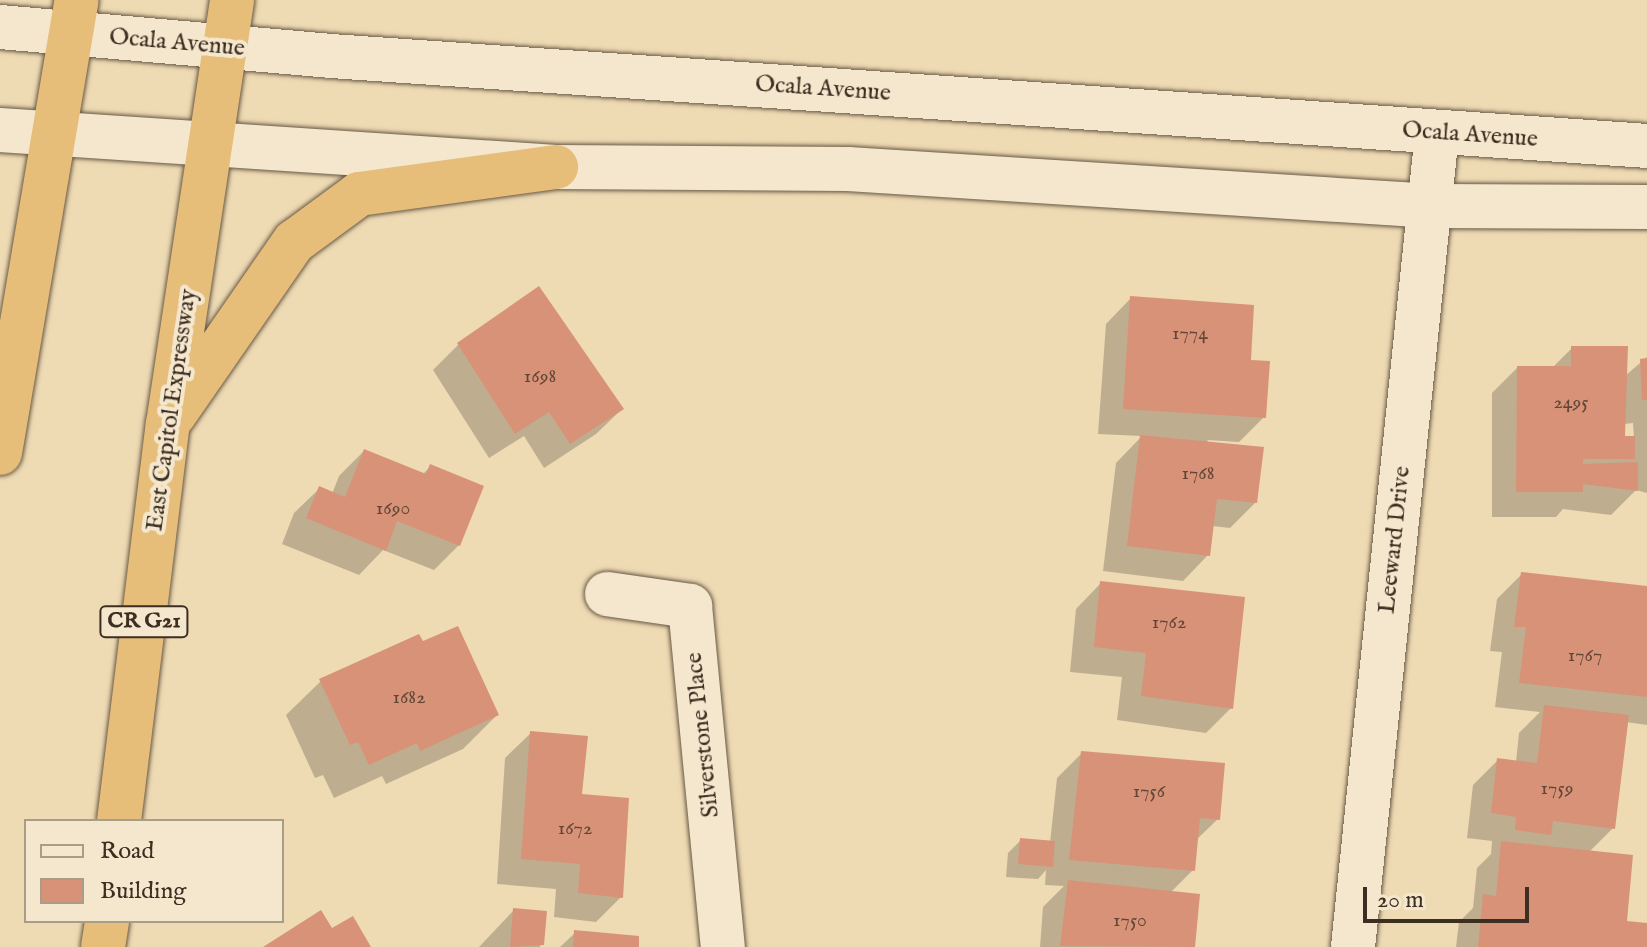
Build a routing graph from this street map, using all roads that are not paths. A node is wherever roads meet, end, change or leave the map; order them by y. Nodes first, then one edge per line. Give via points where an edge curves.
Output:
1 (232, 0) edge
2 (74, 17) edge
3 (0, 27) edge
4 (225, 47) junction
5 (0, 130) edge
6 (1437, 133) junction
7 (54, 135) junction
8 (211, 142) junction
9 (1647, 146) edge
10 (556, 167) junction
11 (1433, 206) junction
12 (1647, 207) edge
13 (168, 424) junction
14 (0, 453) edge
15 (607, 594) dead end
16 (119, 819) edge
17 (107, 923) edge
18 (103, 947) edge
19 (723, 947) edge
20 (1353, 947) edge

1 - 4 highway, East Capitol Expressway / CR G21
2 - 3 main road, Ocala Avenue
2 - 4 main road, Ocala Avenue
2 - 7 highway
4 - 6 main road, Ocala Avenue
4 - 8 highway, East Capitol Expressway / CR G21
5 - 7 main road
6 - 9 main road, Ocala Avenue
6 - 11 main road, Leeward Drive
7 - 8 main road
7 - 14 highway
8 - 10 main road
8 - 13 highway, East Capitol Expressway / CR G21
10 - 11 main road via 848,169
10 - 13 highway via 359,194 294,242
11 - 12 main road
11 - 20 main road, Leeward Drive
13 - 16 highway, East Capitol Expressway / CR G21
15 - 19 main road, Silverstone Place via 690,606
17 - 18 highway

